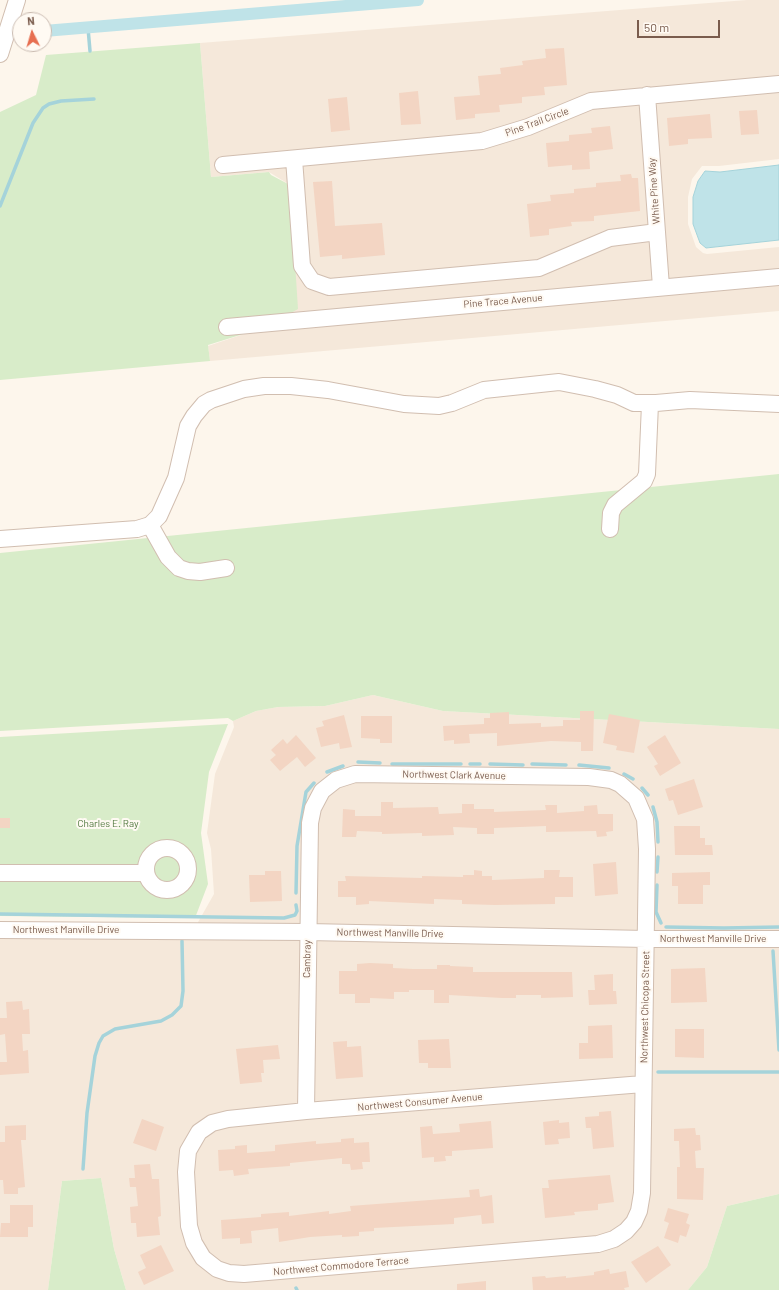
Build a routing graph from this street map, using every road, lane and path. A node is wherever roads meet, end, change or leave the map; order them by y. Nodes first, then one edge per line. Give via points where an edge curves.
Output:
1 (17, 0) edge
2 (0, 54) edge
3 (779, 84) edge
4 (647, 96) junction
5 (294, 159) junction
6 (223, 165) dead end
7 (657, 232) junction
8 (779, 276) edge
9 (661, 287) junction
10 (227, 327) dead end
11 (650, 404) junction
12 (779, 404) edge
13 (150, 525) junction
14 (610, 529) dead end
15 (0, 539) edge
16 (226, 568) dead end
17 (611, 780) joint
18 (312, 808) joint
19 (0, 873) edge
20 (146, 873) dead end
21 (0, 930) edge
22 (308, 932) junction
23 (646, 939) junction
24 (779, 939) edge
25 (643, 1084) junction
26 (306, 1111) junction
27 (199, 1132) joint
28 (614, 1239) joint

1 - 2 street
3 - 4 street, Pine Trail Circle
4 - 5 street, Pine Trail Circle via 592,101 528,127 482,141
4 - 7 street, White Pine Way
5 - 6 street, Pine Trail Circle
5 - 7 street via 302,266 312,281 329,287 539,268 610,238
7 - 9 street, White Pine Way
8 - 9 street, Pine Trace Avenue
9 - 10 street, Pine Trace Avenue
11 - 12 street via 690,400
11 - 13 street via 634,403 595,389 559,382 484,390 439,406 404,404 291,386 244,388 211,400 194,416 188,426 176,478 159,516
11 - 14 street via 648,474 644,481 615,505 611,513
13 - 15 street via 124,530
13 - 16 street via 168,556 179,568 188,572 200,572
17 - 18 street, Northwest Clark Avenue via 589,777 355,774 344,776 330,784 316,799
17 - 23 street, Northwest Chicopa Street via 632,793 645,819
18 - 22 street, Cambray
19 - 20 street
21 - 22 street, Northwest Manville Drive
22 - 23 street, Northwest Manville Drive
22 - 26 street, Cambray
23 - 24 street, Northwest Manville Drive
23 - 25 street, Northwest Chicopa Street
25 - 26 street, Northwest Consumer Avenue
25 - 28 street, Northwest Chicopa Street via 642,1193 639,1211 626,1231
26 - 27 street, Northwest Consumer Avenue via 228,1119 212,1123
27 - 28 street, Northwest Commodore Terrace via 188,1151 186,1172 189,1226 194,1243 203,1258 218,1269 229,1273 244,1274 598,1244

